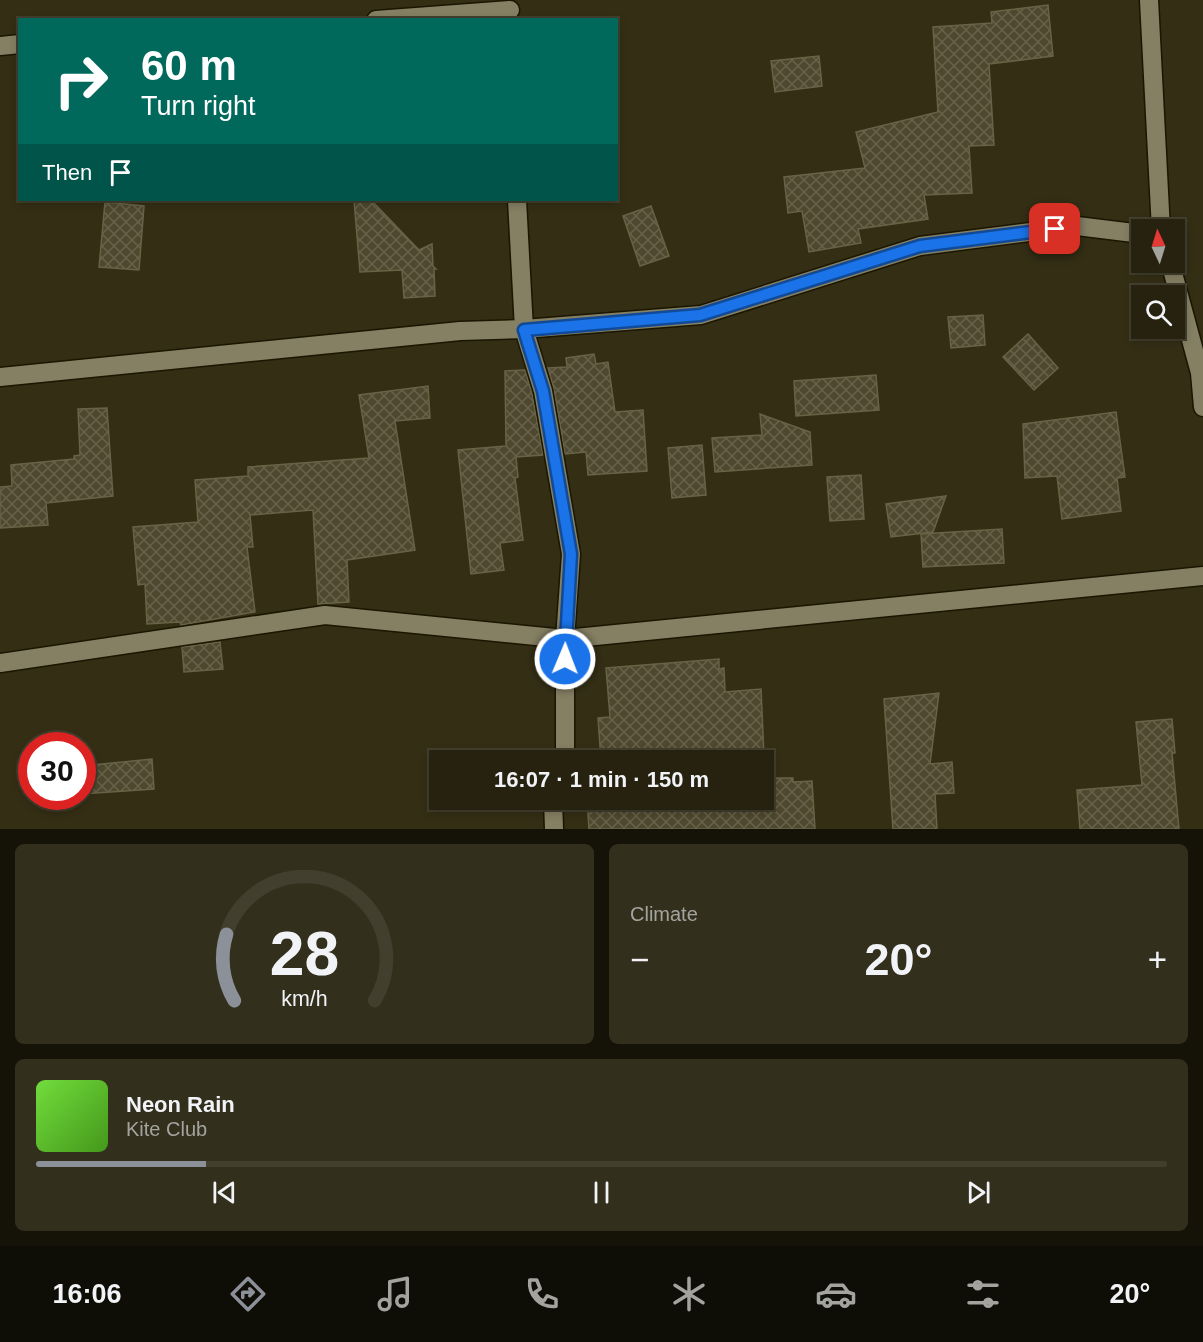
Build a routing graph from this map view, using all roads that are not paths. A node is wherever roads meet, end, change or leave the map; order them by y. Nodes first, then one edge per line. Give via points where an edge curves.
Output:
1 (1149, 0) edge
2 (510, 10) edge
3 (403, 18) edge
4 (18, 44) edge
5 (0, 46) edge
6 (517, 201) edge
7 (1160, 219) edge
8 (1131, 233) edge
9 (1173, 273) edge
10 (524, 330) junction
11 (0, 376) edge
12 (1203, 407) edge
13 (1203, 576) edge
14 (565, 639) junction
15 (0, 663) edge
16 (565, 750) edge
17 (553, 810) edge
18 (554, 829) edge

1 - 7 street
2 - 3 street
4 - 5 street
6 - 10 street
8 - 10 street via 1077,226 920,246 700,315
9 - 12 street via 1200,374
10 - 11 street via 460,332
10 - 14 street via 543,391 571,554
13 - 14 street
14 - 15 street via 325,615
14 - 16 street
17 - 18 street

